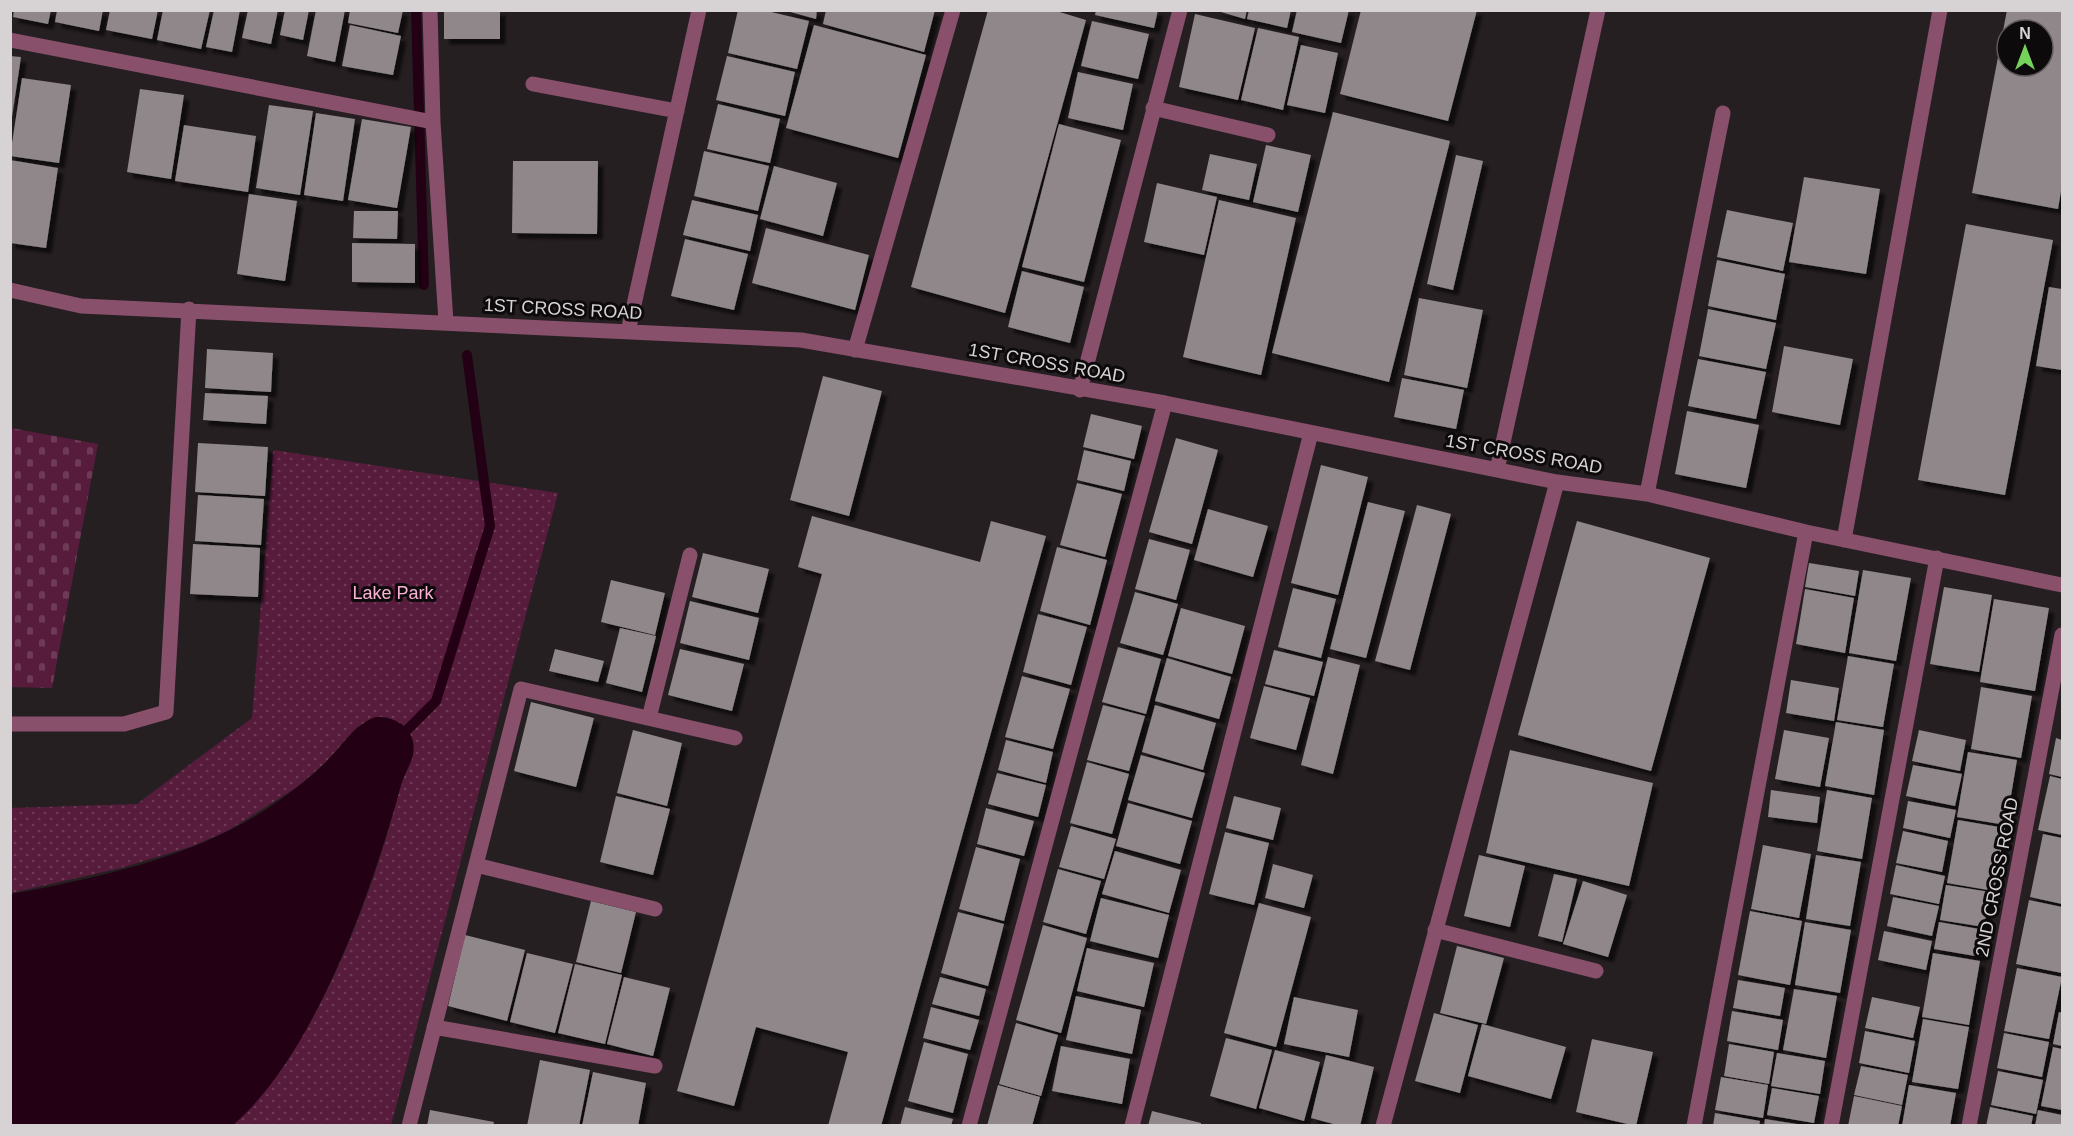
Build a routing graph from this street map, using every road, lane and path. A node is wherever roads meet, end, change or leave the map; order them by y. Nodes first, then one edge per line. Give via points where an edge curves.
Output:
1 (430, 10) edge
2 (699, 10) edge
3 (953, 10) edge
4 (1180, 10) edge
5 (1598, 10) edge
6 (1940, 10) edge
7 (10, 40) edge
8 (532, 84) dead end
9 (1153, 108) junction
10 (677, 111) junction
11 (1723, 113) dead end
12 (433, 122) junction
13 (1268, 135) dead end
14 (10, 290) edge
15 (189, 309) junction
16 (446, 322) junction
17 (628, 332) junction
18 (855, 350) junction
19 (1080, 390) junction
20 (1165, 403) junction
21 (1311, 432) junction
22 (1497, 470) junction
23 (1557, 482) junction
24 (1647, 494) junction
25 (1806, 532) junction
26 (1844, 540) junction
27 (690, 555) dead end
28 (1937, 558) junction
29 (2062, 585) edge
30 (2062, 635) edge
31 (649, 718) junction
32 (10, 724) edge
33 (735, 738) dead end
34 (476, 865) junction
35 (655, 909) dead end
36 (1435, 930) junction
37 (1596, 971) dead end
38 (434, 1027) junction
39 (655, 1066) dead end
40 (409, 1125) edge
41 (969, 1125) edge
42 (1132, 1125) edge
43 (1383, 1125) edge
44 (1694, 1125) edge
45 (1831, 1125) edge
46 (1969, 1125) edge

1 - 12 street
2 - 10 street
3 - 18 street
4 - 9 street
5 - 22 street
6 - 26 street
7 - 12 street
8 - 10 street
9 - 13 street
9 - 19 street
10 - 17 street
11 - 24 street
12 - 16 street
14 - 15 street, 1ST CROSS ROAD via 81,306
15 - 16 street, 1ST CROSS ROAD
15 - 32 street via 166,712 124,724
16 - 17 street, 1ST CROSS ROAD
17 - 18 street, 1ST CROSS ROAD via 801,340
18 - 19 street, 1ST CROSS ROAD
19 - 20 street, 1ST CROSS ROAD
20 - 21 street, 1ST CROSS ROAD
20 - 41 street
21 - 22 street, 1ST CROSS ROAD
21 - 42 street
22 - 23 street, 1ST CROSS ROAD
23 - 24 street, 1ST CROSS ROAD
23 - 36 street
24 - 25 street, 1ST CROSS ROAD
25 - 26 street, 1ST CROSS ROAD
25 - 44 street
26 - 28 street, 1ST CROSS ROAD
27 - 31 street
28 - 29 street, 1ST CROSS ROAD
28 - 45 street
30 - 46 street, 2ND CROSS ROAD
31 - 33 street
31 - 34 street via 520,689
34 - 35 street
34 - 38 street
36 - 37 street
36 - 43 street
38 - 39 street
38 - 40 street

